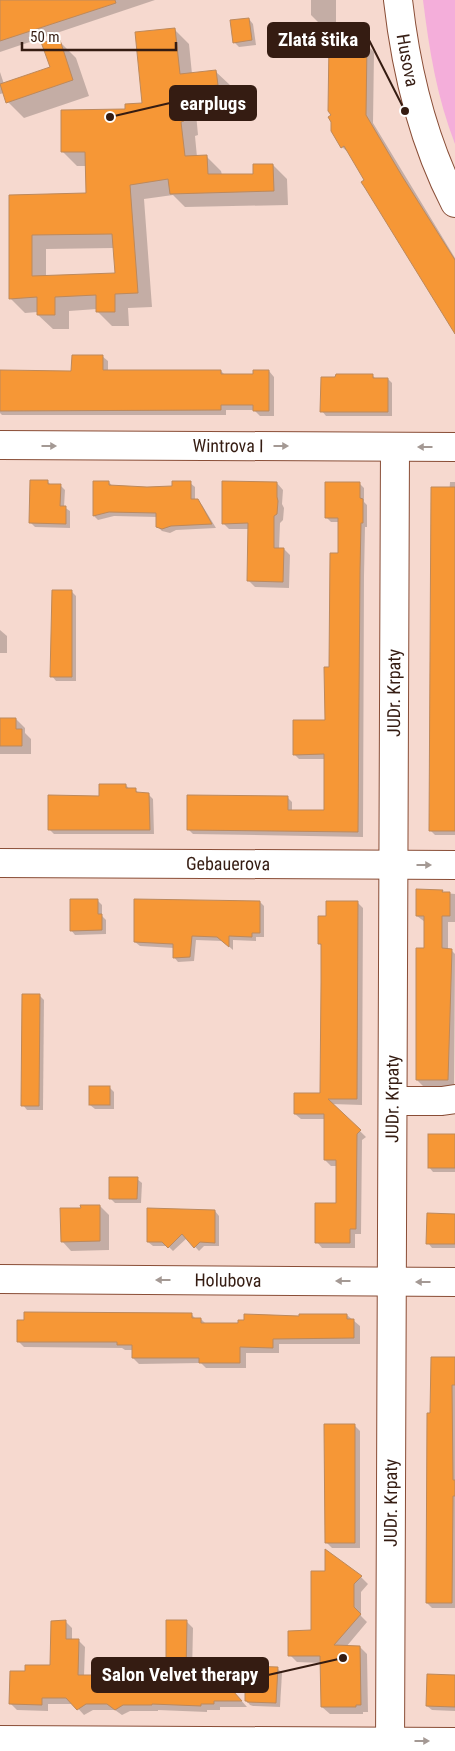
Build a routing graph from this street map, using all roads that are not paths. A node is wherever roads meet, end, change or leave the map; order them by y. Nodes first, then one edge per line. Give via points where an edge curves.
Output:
1 (398, 0) edge
2 (455, 203) edge
3 (0, 445) edge
4 (395, 447) junction
5 (455, 447) edge
6 (0, 863) edge
7 (393, 864) junction
8 (455, 865) edge
9 (455, 1099) edge
10 (392, 1101) junction
11 (0, 1278) edge
12 (392, 1281) junction
13 (455, 1282) edge
14 (0, 1740) edge
15 (455, 1742) edge
16 (390, 1746) edge

1 - 2 street, Husova via 407,66 422,124
3 -> 4 street, Wintrova I
5 -> 4 street, Wintrova I
4 - 7 street, JUDr. Krpaty
6 - 7 street, Gebauerova
7 -> 8 street, Gebauerova
7 - 10 street, JUDr. Krpaty
9 - 10 street
10 - 12 street, JUDr. Krpaty
12 -> 11 street, Holubova
13 -> 12 street, Holubova
12 - 16 street, JUDr. Krpaty
14 - 16 street
16 -> 15 street

